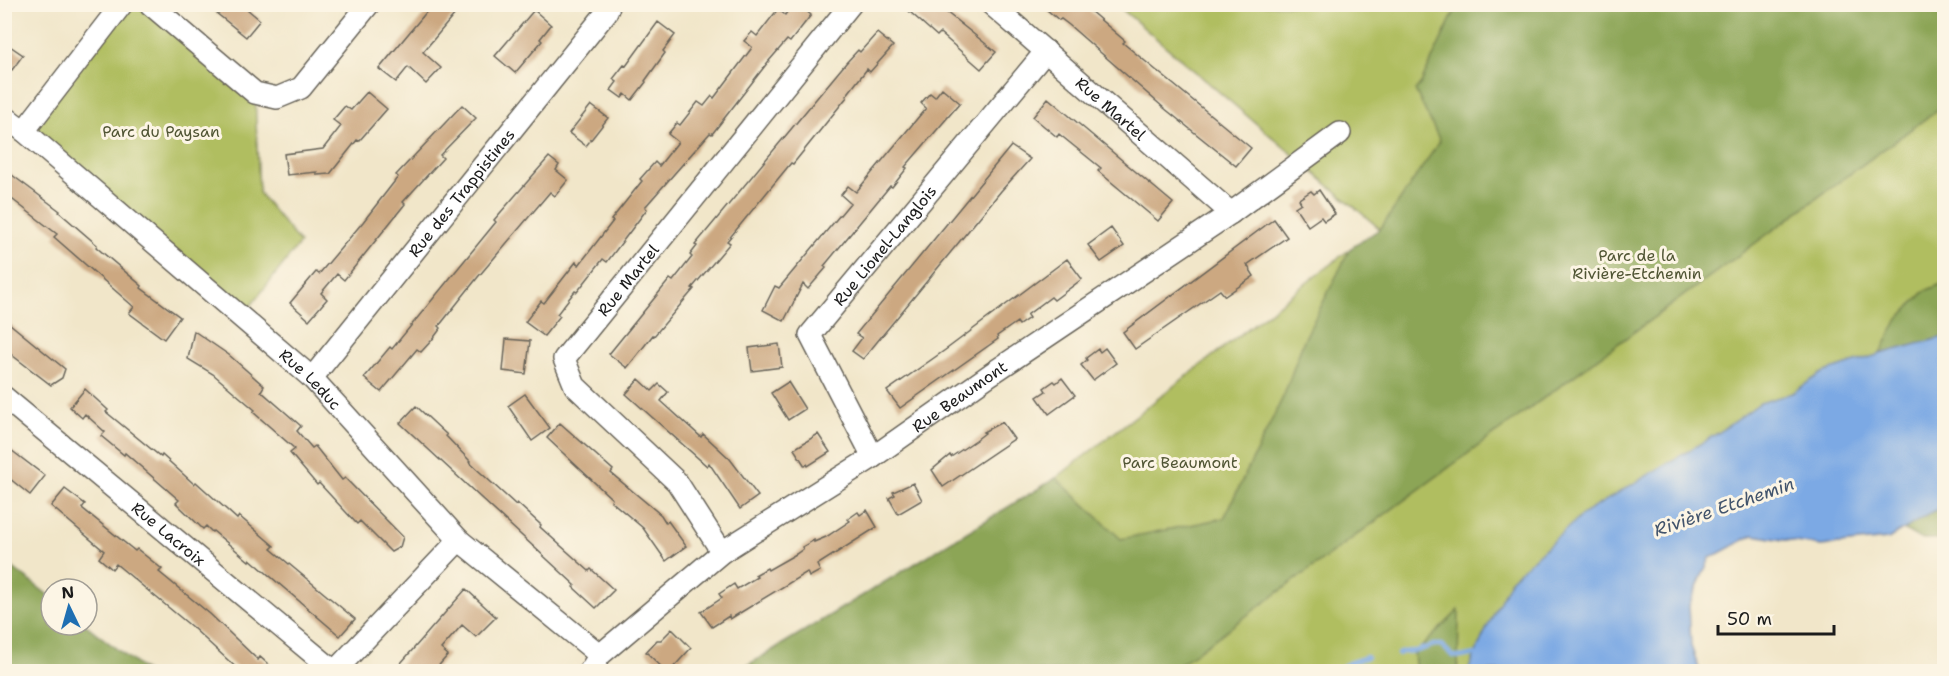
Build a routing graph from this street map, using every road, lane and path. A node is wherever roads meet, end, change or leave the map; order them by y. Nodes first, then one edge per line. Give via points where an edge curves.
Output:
1 (122, 4) edge
2 (150, 4) edge
3 (369, 4) edge
4 (610, 4) edge
5 (851, 4) edge
6 (992, 4) edge
7 (1046, 51) junction
8 (4, 116) edge
9 (24, 131) junction
10 (1340, 134) dead end
11 (1231, 213) junction
12 (312, 378) junction
13 (4, 397) edge
14 (873, 457) junction
15 (459, 540) junction
16 (723, 552) junction
17 (595, 664) edge
18 (334, 671) edge

1 - 9 street
2 - 3 street via 255,93 277,98 301,88
4 - 12 street, Rue des Trappistines
5 - 16 street, Rue Martel via 564,359 575,386 677,482
6 - 7 street, Rue Martel
7 - 11 street, Rue Martel
7 - 14 street, Rue Lionel-Langlois via 810,335
8 - 9 street, Rue Leduc
9 - 12 street, Rue Leduc
10 - 11 street, Rue Beaumont
11 - 14 street, Rue Beaumont
12 - 15 street, Rue Leduc
13 - 18 street, Rue Lacroix
14 - 16 street, Rue Beaumont
15 - 17 street, Rue Leduc
15 - 18 street
16 - 17 street, Rue Beaumont

